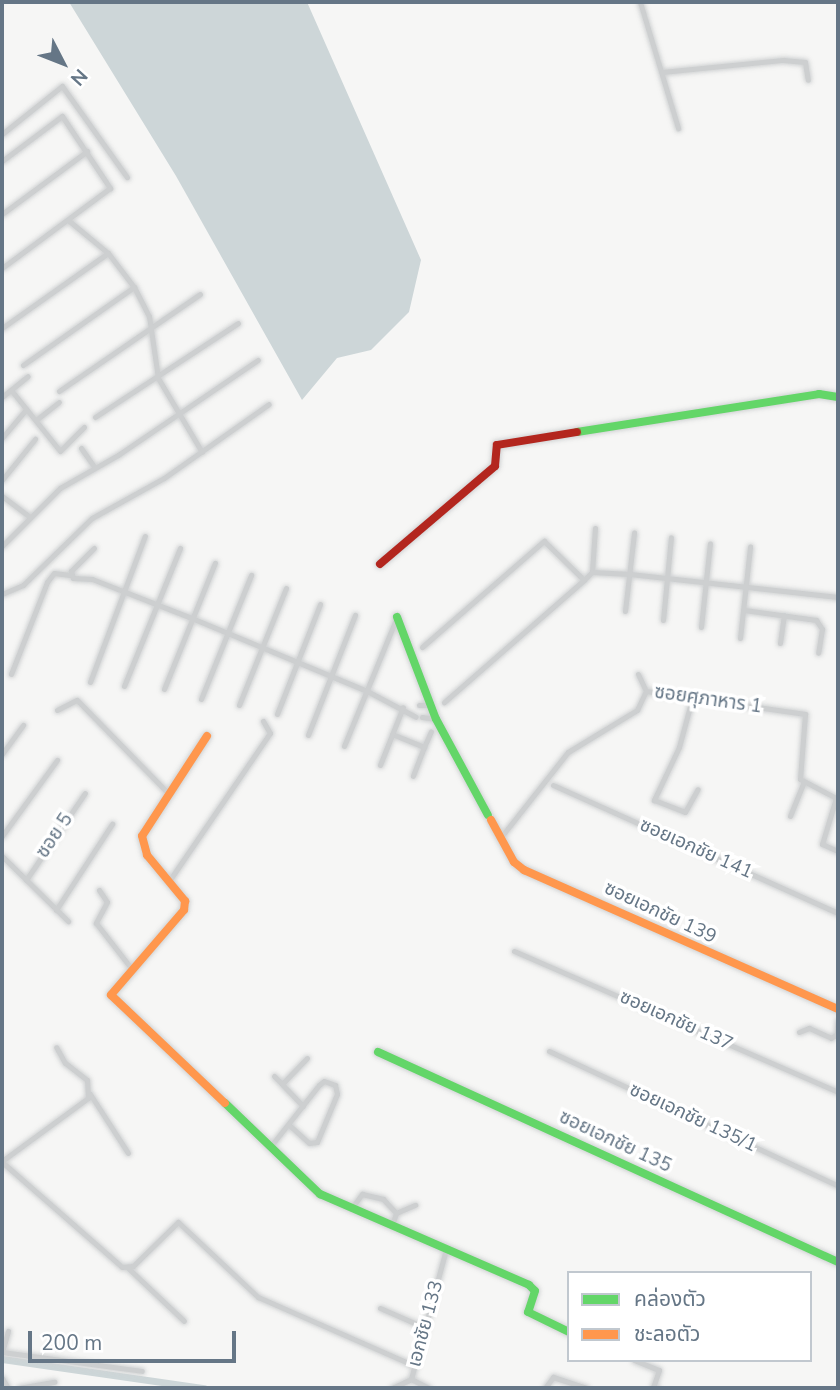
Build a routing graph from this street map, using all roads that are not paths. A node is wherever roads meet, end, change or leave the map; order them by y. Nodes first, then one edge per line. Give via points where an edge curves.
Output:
1 (640, 2) edge
2 (662, 72) junction
3 (808, 80) dead end
4 (678, 128) dead end
5 (2, 134) edge
6 (87, 151) junction
7 (2, 161) edge
8 (127, 177) dead end
9 (2, 214) edge
10 (68, 220) junction
11 (108, 253) junction
12 (2, 268) edge
13 (134, 287) junction
14 (201, 294) dead end
15 (238, 323) dead end
16 (152, 327) junction
17 (2, 328) edge
18 (258, 360) dead end
19 (23, 366) dead end
20 (29, 376) dead end
21 (158, 378) junction
22 (11, 390) junction
23 (59, 391) dead end
24 (2, 397) edge
25 (838, 397) edge
26 (59, 402) dead end
27 (269, 404) dead end
28 (26, 408) junction
29 (180, 414) junction
30 (95, 417) dead end
31 (36, 420) junction
32 (84, 427) dead end
33 (2, 438) edge
34 (35, 439) dead end
35 (81, 448) dead end
36 (202, 452) junction
37 (95, 468) junction
38 (2, 480) edge
39 (2, 496) edge
40 (30, 517) junction
41 (595, 528) dead end
42 (634, 533) dead end
43 (145, 536) dead end
44 (671, 537) dead end
45 (710, 543) dead end
46 (2, 546) edge
47 (750, 547) dead end
48 (94, 548) dead end
49 (180, 548) dead end
50 (215, 563) dead end
51 (380, 564) dead end
52 (592, 572) junction
53 (630, 574) junction
54 (70, 575) junction
55 (251, 575) dead end
56 (668, 579) junction
57 (584, 580) junction
58 (706, 583) junction
59 (745, 587) junction
60 (286, 588) dead end
61 (124, 591) junction
62 (2, 594) edge
63 (838, 597) edge
64 (320, 604) dead end
65 (158, 605) junction
66 (744, 610) junction
67 (625, 611) dead end
68 (355, 615) dead end
69 (784, 615) junction
70 (397, 617) joint
71 (194, 619) junction
72 (663, 620) dead end
73 (701, 627) dead end
74 (227, 633) junction
75 (740, 638) dead end
76 (780, 643) dead end
77 (262, 647) junction
78 (422, 647) dead end
79 (818, 653) dead end
80 (297, 662) junction
81 (11, 674) dead end
82 (638, 674) dead end
83 (332, 676) junction
84 (90, 681) dead end
85 (124, 685) dead end
86 (164, 689) dead end
87 (367, 691) junction
88 (646, 691) junction
89 (201, 699) dead end
90 (692, 699) junction
91 (444, 702) dead end
92 (239, 705) dead end
93 (430, 705) junction
94 (410, 706) junction
95 (57, 710) dead end
96 (277, 714) dead end
97 (436, 719) junction
98 (263, 721) dead end
99 (23, 725) dead end
100 (431, 731) dead end
101 (392, 734) junction
102 (308, 735) dead end
103 (208, 736) dead end
104 (344, 746) dead end
105 (424, 747) junction
106 (2, 754) edge
107 (57, 760) dead end
108 (380, 765) dead end
109 (413, 776) dead end
110 (803, 784) junction
111 (553, 785) dead end
112 (698, 789) dead end
113 (85, 793) dead end
114 (168, 793) junction
115 (790, 816) dead end
116 (112, 824) dead end
117 (2, 836) edge
118 (501, 837) junction
119 (838, 852) edge
120 (2, 856) edge
121 (26, 880) junction
122 (169, 881) junction
123 (99, 890) dead end
124 (56, 909) junction
125 (838, 914) edge
126 (68, 921) dead end
127 (514, 951) dead end
128 (131, 968) junction
129 (838, 1009) edge
130 (838, 1020) edge
131 (799, 1032) dead end
132 (56, 1047) dead end
133 (549, 1051) dead end
134 (378, 1052) dead end
135 (307, 1058) dead end
136 (274, 1076) dead end
137 (282, 1084) junction
138 (838, 1092) edge
139 (90, 1094) junction
140 (303, 1106) junction
141 (289, 1125) junction
142 (269, 1148) junction
143 (128, 1153) dead end
144 (2, 1161) edge
145 (838, 1186) edge
146 (415, 1205) dead end
147 (351, 1209) junction
148 (396, 1213) junction
149 (392, 1226) junction
150 (446, 1249) junction
151 (838, 1262) edge
152 (128, 1268) junction
153 (380, 1308) dead end
154 (184, 1321) dead end
155 (426, 1328) junction
156 (8, 1331) dead end
157 (567, 1331) edge
158 (2, 1352) edge
159 (639, 1362) edge
160 (415, 1366) junction
161 (142, 1371) dead end
162 (2, 1378) edge
163 (411, 1379) junction
164 (54, 1382) dead end
165 (8, 1388) edge
166 (19, 1388) edge
167 (392, 1388) edge
168 (429, 1388) edge
169 (545, 1388) edge
170 (586, 1388) edge
171 (656, 1388) edge

1 - 2 street
2 - 3 street via 783,60 805,62
2 - 4 street
5 - 8 street via 62,86
6 - 7 street via 62,116
6 - 9 street
6 - 10 street via 110,188
10 - 11 street
10 - 12 street
11 - 13 street
11 - 17 street
13 - 16 street
13 - 19 street
14 - 16 street
15 - 21 street
16 - 21 street
16 - 23 street
18 - 29 street
20 - 22 street
21 - 29 street
21 - 30 street
22 - 24 street
22 - 28 street
25 - 51 street via 819,394 497,445 498,464
26 - 31 street
27 - 36 street
28 - 31 street
28 - 33 street
29 - 36 street
29 - 37 street
31 - 32 street via 60,451
34 - 38 street
35 - 37 street
36 - 62 street via 92,518 23,585
37 - 40 street via 60,488
39 - 40 street
40 - 46 street
41 - 52 street
42 - 53 street
43 - 61 street
44 - 56 street
45 - 58 street
47 - 59 street
48 - 54 street
49 - 65 street
50 - 71 street
52 - 53 street
52 - 57 street
53 - 56 street
53 - 67 street
54 - 61 street
54 - 81 street via 54,573 47,582
55 - 74 street
56 - 58 street
56 - 72 street
57 - 78 street via 544,541
57 - 91 street
58 - 59 street
58 - 73 street
59 - 63 street
59 - 66 street
60 - 77 street
61 - 65 street
61 - 84 street
64 - 80 street
65 - 71 street
65 - 85 street
66 - 69 street
66 - 75 street
68 - 83 street
69 - 76 street
69 - 79 street via 821,624
70 - 87 street
70 - 93 street, ซอยเอกชัย 139
71 - 74 street
71 - 86 street
74 - 77 street
74 - 89 street
77 - 80 street
77 - 92 street
80 - 83 street
80 - 96 street
82 - 88 street
83 - 87 street
83 - 102 street
87 - 94 street
87 - 104 street
88 - 90 street, ซอยศุภาหาร 1
88 - 118 street, ซอยศุภาหาร 1 via 637,710 569,752
90 - 110 street, ซอยศุภาหาร 1 via 805,714
90 - 112 street via 688,724 654,800 685,812
93 - 94 street
93 - 97 street, ซอยเอกชัย 139
94 - 97 street via 419,717
94 - 101 street
95 - 114 street via 77,700
97 - 118 street, ซอยเอกชัย 139
98 - 122 street via 270,733
99 - 106 street
100 - 105 street
101 - 105 street
101 - 108 street
103 - 114 street
105 - 109 street
107 - 117 street
110 - 115 street
110 - 119 street via 836,797 821,844
111 - 125 street, ซอยเอกชัย 141
113 - 121 street, ซอย 5
114 - 122 street via 142,835 141,845
116 - 124 street
118 - 129 street, ซอยเอกชัย 139 via 514,862 524,870 635,915 732,965
120 - 121 street
121 - 124 street
122 - 128 street via 185,901 184,911
123 - 128 street via 107,902 96,923
124 - 126 street
127 - 138 street, ซอยเอกชัย 137
128 - 142 street via 111,991 114,999
130 - 131 street via 837,1034 831,1038 808,1028
132 - 139 street via 65,1063 87,1080
133 - 145 street, ซอยเอกชัย 135/1
134 - 151 street, ซอยเอกชัย 135
135 - 137 street
136 - 137 street
137 - 140 street
139 - 143 street
139 - 144 street
140 - 141 street
140 - 141 street via 324,1080 338,1090 314,1144
141 - 142 street
142 - 147 street via 310,1187
144 - 152 street
146 - 148 street
147 - 148 street via 362,1194 383,1199
147 - 149 street
148 - 149 street
149 - 150 street
150 - 155 street, เอกชัย 133
150 - 157 street via 534,1288 528,1312
152 - 154 street
152 - 160 street via 178,1222 258,1297
153 - 155 street
155 - 160 street, เอกชัย 133
156 - 158 street
158 - 161 street
159 - 171 street via 659,1370
160 - 163 street, เอกชัย 133
162 - 165 street
163 - 167 street
163 - 168 street, เอกชัย 133
164 - 166 street
169 - 170 street via 553,1377

